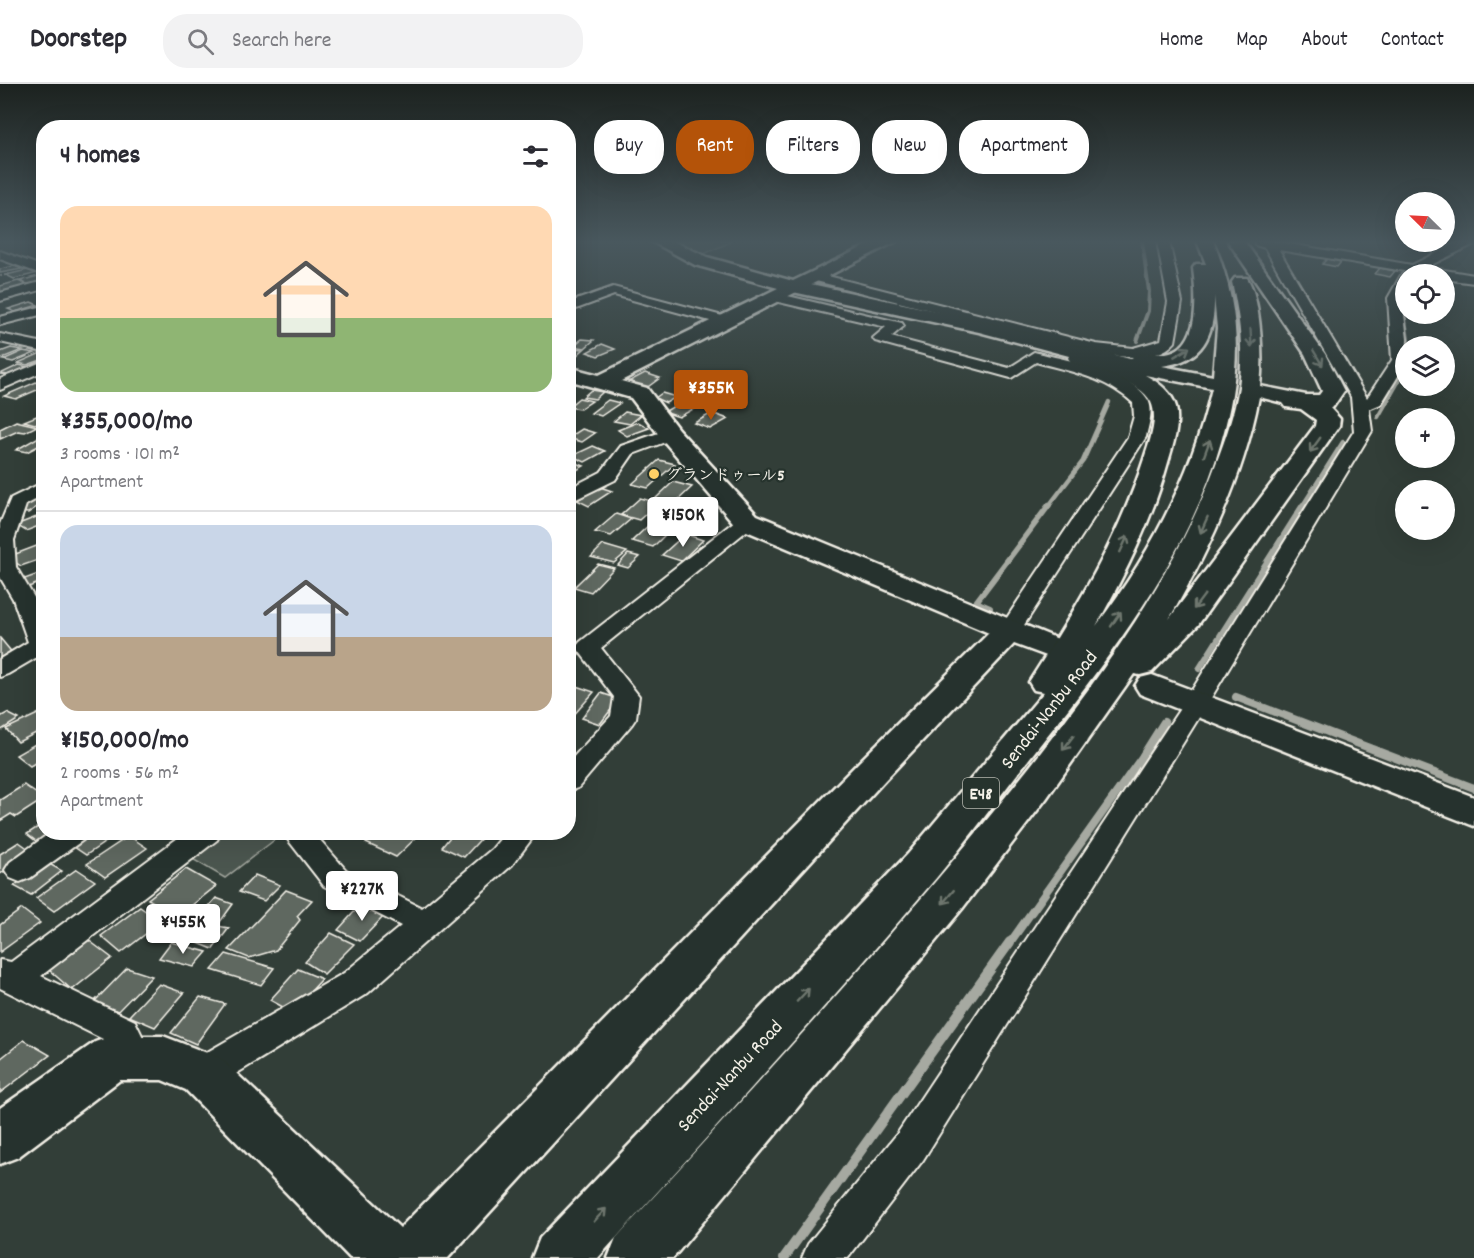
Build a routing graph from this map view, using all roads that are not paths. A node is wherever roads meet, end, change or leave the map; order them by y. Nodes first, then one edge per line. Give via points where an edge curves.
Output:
1 (600, 296) edge
2 (631, 296) edge
3 (814, 296) edge
4 (890, 296) edge
5 (1174, 296) edge
6 (1204, 296) edge
7 (1224, 296) edge
8 (1244, 296) edge
9 (1275, 296) edge
10 (1296, 296) edge
11 (775, 297) joint
12 (576, 305) edge
13 (36, 312) edge
14 (0, 321) edge
15 (725, 321) junction
16 (1398, 324) edge
17 (0, 338) edge
18 (36, 346) edge
19 (1081, 356) junction
20 (36, 368) edge
21 (576, 375) edge
22 (8, 377) edge
23 (602, 382) junction
24 (1211, 384) dead end
25 (0, 385) edge
26 (1264, 395) dead end
27 (1306, 403) junction
28 (1360, 406) junction
29 (670, 434) junction
30 (36, 490) edge
31 (576, 493) edge
32 (9, 500) edge
33 (747, 521) junction
34 (36, 630) edge
35 (1009, 631) junction
36 (1052, 648) tunnel mouth
37 (36, 649) edge
38 (0, 669) edge
39 (1152, 686) tunnel mouth
40 (1196, 703) junction
41 (1093, 710) junction
42 (576, 772) edge
43 (1474, 812) edge
44 (62, 840) edge
45 (196, 840) edge
46 (303, 840) edge
47 (516, 840) edge
48 (20, 870) dead end
49 (913, 876) junction
50 (424, 923) junction
51 (7, 975) edge
52 (135, 1058) junction
53 (203, 1074) junction
54 (0, 1139) edge
55 (391, 1258) edge
56 (410, 1258) edge
57 (560, 1258) edge
58 (636, 1258) edge
59 (822, 1258) edge

1 - 12 street
2 - 15 street
3 - 19 main road
4 - 5 street via 1096,348 1146,353 1168,342
19 -> 6 main road via 1138,361 1177,357 1188,350 1200,333
49 -> 7 main road, Sendai-Nanbu Road / E48 via 1091,655 1176,521 1212,434 1221,399 1228,328
8 -> 41 main road, Sendai-Nanbu Road / E48 via 1252,334 1252,364 1246,404 1223,478 1204,528 1174,583
9 -> 27 main road via 1316,354 1333,391 1325,402
10 - 28 street via 1359,397
11 - 15 main road
11 - 35 street via 897,326 880,339 1011,373 1034,357 1106,377 1131,391 1141,402 1137,437
13 - 14 street
15 - 23 main road
16 - 28 street via 1400,360 1374,401
17 - 18 street
19 - 24 main road
49 -> 19 main road via 1080,630 1135,521 1154,469 1164,431 1162,400 1134,378
20 - 22 street
21 - 23 main road
22 - 25 street
23 - 29 main road via 639,393
26 - 27 main road
27 -> 41 main road via 1323,411 1328,419 1319,440 1187,618
28 - 40 street via 1364,431
29 - 31 street via 627,450 608,476
29 - 33 main road
30 - 32 street
32 - 34 street via 5,567
33 - 35 main road
33 - 42 street via 588,647 627,696 623,718
35 - 36 main road
35 - 56 main road
37 - 38 street
39 - 40 main road
40 - 43 main road
40 - 59 street via 910,1148
41 -> 58 main road, Sendai-Nanbu Road / E48 via 976,863
44 - 48 street
45 - 51 street
46 - 50 street via 335,878
47 - 50 street via 502,857
57 -> 49 main road, Sendai-Nanbu Road / E48
50 - 53 street via 356,982
51 - 52 street via 123,1032
52 - 53 main road via 163,1058
52 - 54 main road via 112,1058
53 - 55 main road

